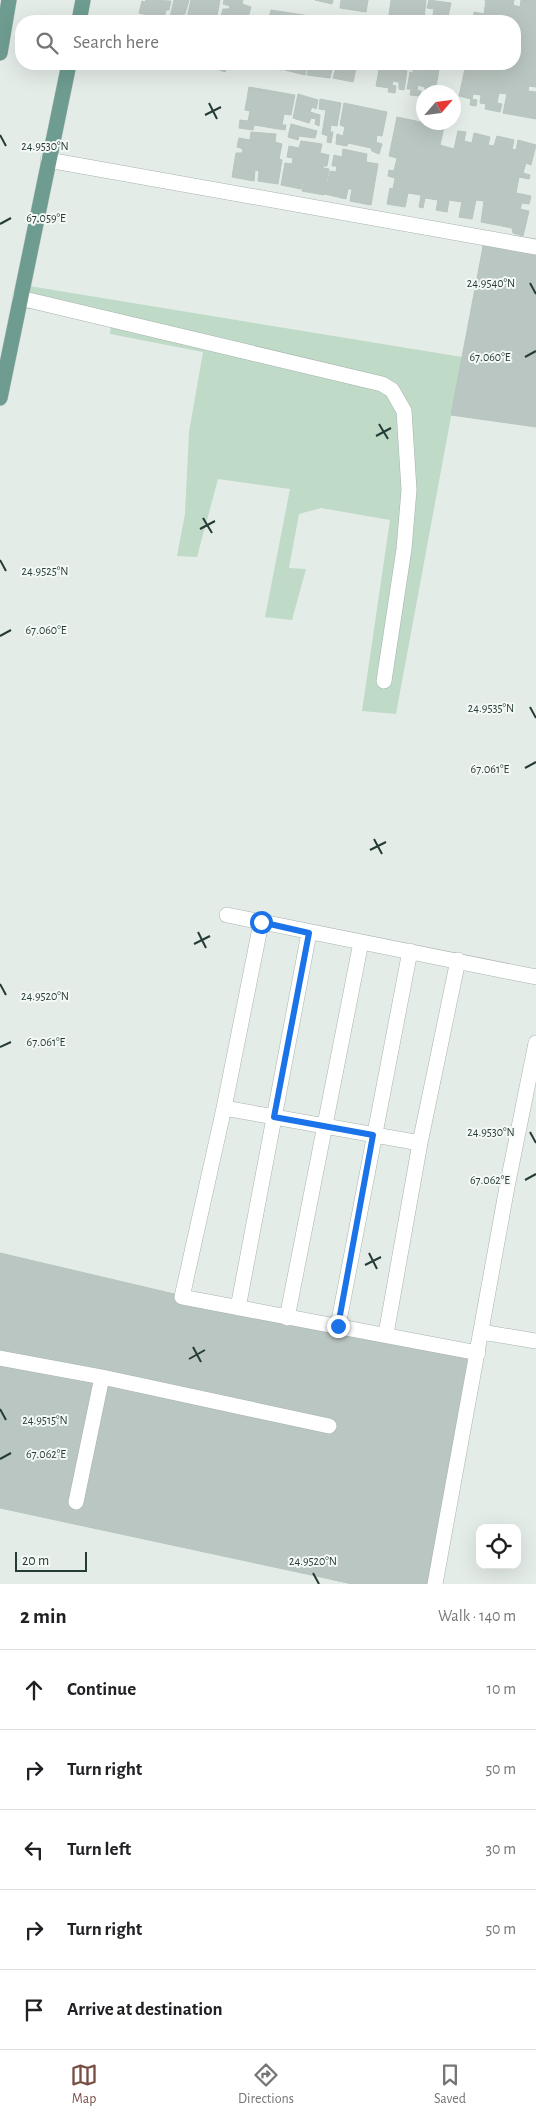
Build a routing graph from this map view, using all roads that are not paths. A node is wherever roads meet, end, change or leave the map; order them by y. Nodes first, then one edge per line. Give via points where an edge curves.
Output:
1 (9, 0) edge
2 (83, 0) edge
3 (80, 15) edge
4 (0, 53) edge
5 (68, 70) edge
6 (48, 160) junction
7 (536, 247) edge
8 (20, 298) junction
9 (0, 398) edge
10 (384, 681) dead end
11 (228, 915) dead end
12 (261, 922) junction
13 (309, 933) junction
14 (361, 942) junction
15 (410, 951) junction
16 (458, 960) junction
17 (536, 977) edge
18 (536, 1044) edge
19 (224, 1108) junction
20 (274, 1117) junction
21 (324, 1127) junction
22 (373, 1135) junction
23 (420, 1144) junction
24 (238, 1308) junction
25 (287, 1318) junction
26 (338, 1326) junction
27 (481, 1332) junction
28 (386, 1334) junction
29 (536, 1341) edge
30 (478, 1353) junction
31 (0, 1358) edge
32 (102, 1377) junction
33 (329, 1426) dead end
34 (76, 1502) dead end
35 (435, 1584) edge

1 - 4 main road
2 - 3 main road
5 - 6 main road
6 - 7 street
6 - 8 main road
8 - 9 main road
8 - 10 street via 382,384 392,390 404,411 409,490 404,549
11 - 12 street
12 - 13 street
12 - 19 street
13 - 14 street
13 - 20 street
14 - 15 street
14 - 21 street
15 - 16 street
15 - 22 street
16 - 17 street
16 - 23 street
18 - 27 street
19 - 20 street
19 - 24 street via 182,1297
20 - 21 street
20 - 24 street
21 - 22 street
21 - 25 street
22 - 23 street
22 - 26 street
23 - 28 street
24 - 25 street
25 - 26 street
26 - 28 street
27 - 29 street
27 - 30 street
28 - 30 street
30 - 35 street
31 - 32 street
32 - 33 street
32 - 34 street

